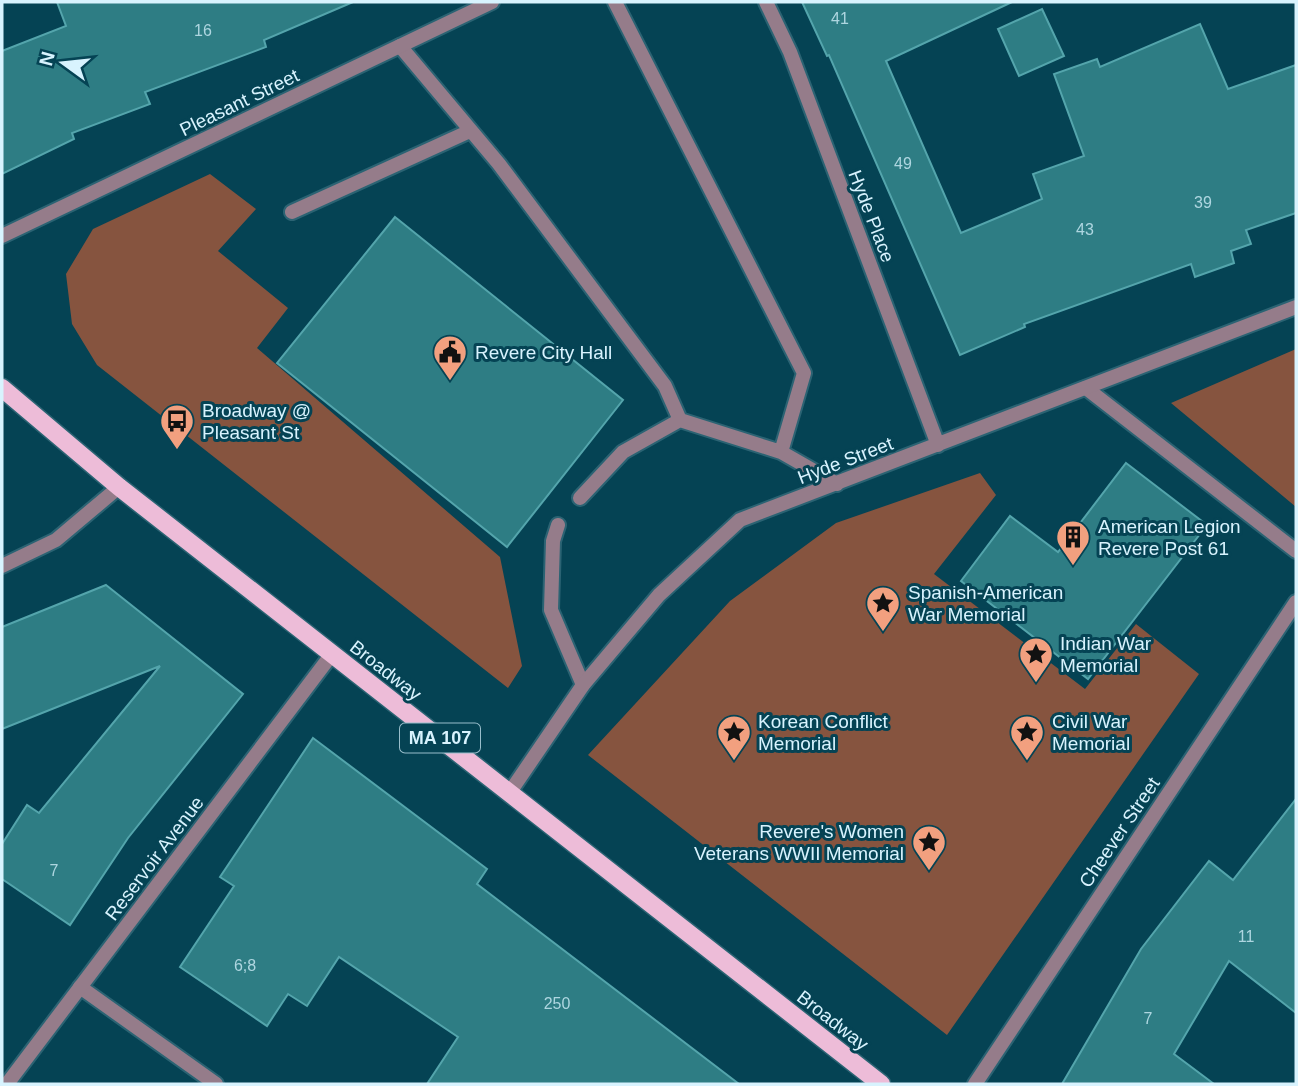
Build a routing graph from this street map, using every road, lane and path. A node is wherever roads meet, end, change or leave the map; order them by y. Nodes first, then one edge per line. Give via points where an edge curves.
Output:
1 (492, 2) edge
2 (615, 2) edge
3 (766, 2) edge
4 (400, 46) junction
5 (470, 131) junction
6 (292, 212) dead end
7 (2, 236) edge
8 (1296, 307) edge
9 (2, 388) edge
10 (1086, 388) junction
11 (680, 420) junction
12 (937, 445) junction
13 (781, 452) junction
14 (837, 484) junction
15 (119, 487) junction
16 (580, 498) dead end
17 (558, 525) dead end
18 (1296, 551) edge
19 (2, 566) edge
20 (1296, 602) edge
21 (332, 654) junction
22 (583, 685) junction
23 (510, 792) junction
24 (80, 987) junction
25 (7, 1084) edge
26 (216, 1084) edge
27 (881, 1084) edge
28 (975, 1084) edge

1 - 4 street, Pleasant Street
2 - 13 street via 804,373
3 - 12 street, Hyde Place via 790,52
4 - 5 street
4 - 7 street, Pleasant Street
5 - 6 street
5 - 11 street via 664,386
8 - 10 street, Hyde Street
9 - 15 main road, Broadway / MA 107
10 - 12 street, Hyde Street
10 - 18 street
11 - 13 street
11 - 16 street via 623,452
12 - 14 street, Hyde Street
13 - 14 street
14 - 22 street, Hyde Street via 740,520 659,595
15 - 19 street via 57,540
15 - 21 main road, Broadway / MA 107
17 - 22 street via 553,541 551,610
20 - 28 street, Cheever Street
21 - 23 main road, Broadway / MA 107
21 - 24 street, Reservoir Avenue
22 - 23 street, Hyde Street
23 - 27 main road, Broadway / MA 107
24 - 25 street, Reservoir Avenue
24 - 26 street

